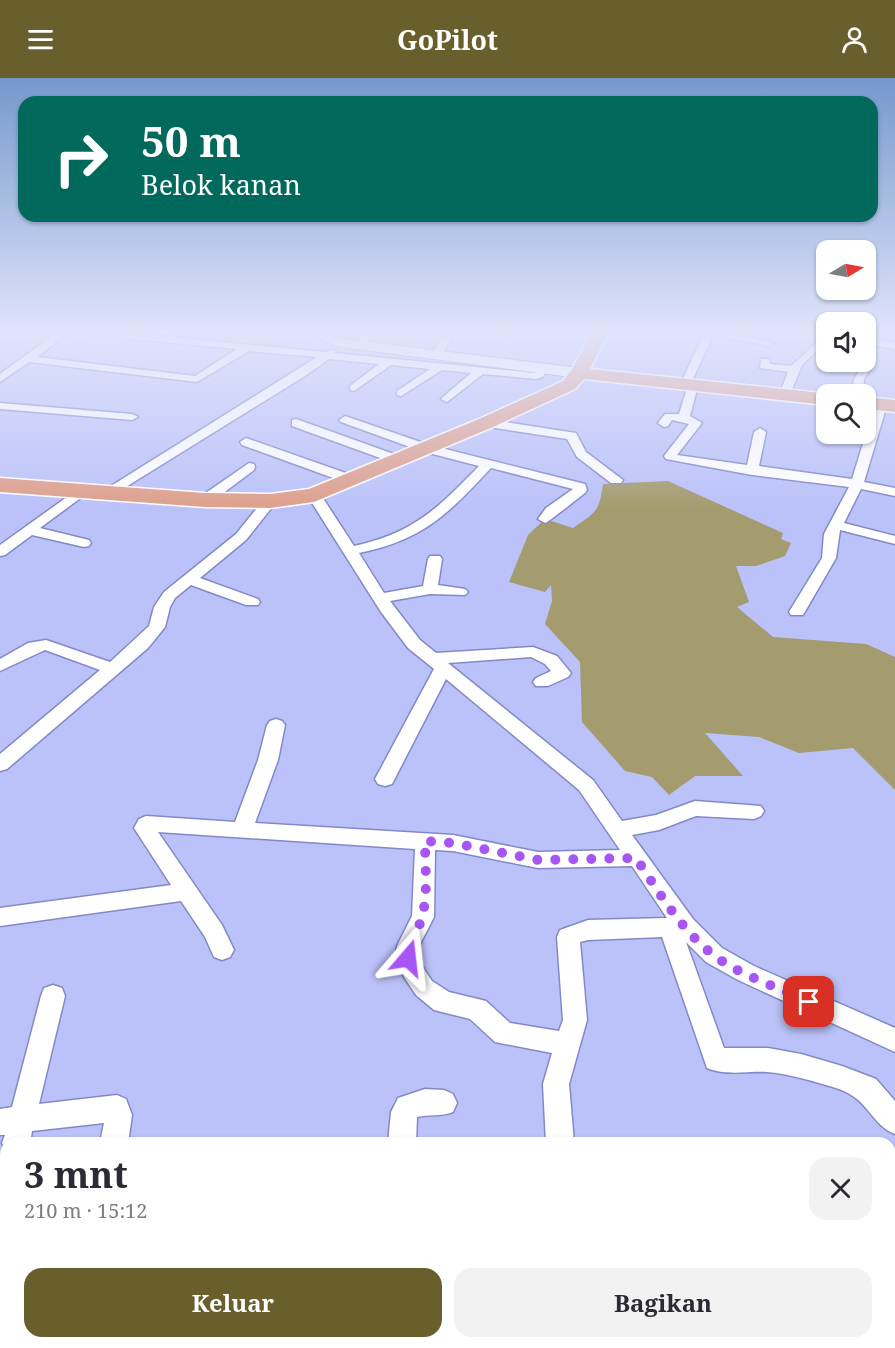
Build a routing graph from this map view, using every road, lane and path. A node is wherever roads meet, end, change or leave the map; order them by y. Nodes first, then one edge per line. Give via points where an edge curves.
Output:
1 (273, 390) edge
2 (404, 390) edge
3 (457, 390) edge
4 (538, 390) edge
5 (688, 390) edge
6 (735, 390) edge
7 (787, 390) edge
8 (401, 393) dead end
9 (785, 395) junction
10 (816, 398) edge
11 (447, 399) dead end
12 (0, 406) edge
13 (883, 408) edge
14 (132, 417) dead end
15 (684, 418) junction
16 (345, 420) dead end
17 (296, 423) dead end
18 (486, 423) junction
19 (664, 423) dead end
20 (760, 432) dead end
21 (246, 442) dead end
22 (425, 448) junction
23 (398, 460) junction
24 (488, 464) junction
25 (249, 467) dead end
26 (752, 471) junction
27 (352, 480) junction
28 (616, 480) dead end
29 (857, 484) junction
30 (0, 485) edge
31 (81, 491) junction
32 (895, 492) edge
33 (108, 494) junction
34 (314, 495) junction
35 (204, 500) junction
36 (270, 501) junction
37 (545, 519) dead end
38 (835, 525) junction
39 (30, 530) junction
40 (895, 540) edge
41 (84, 543) dead end
42 (350, 551) junction
43 (0, 552) edge
44 (435, 559) dead end
45 (190, 579) junction
46 (430, 589) junction
47 (460, 592) dead end
48 (380, 598) junction
49 (252, 602) dead end
50 (797, 612) dead end
51 (438, 663) junction
52 (0, 666) edge
53 (114, 669) junction
54 (542, 682) dead end
55 (276, 725) dead end
56 (0, 764) edge
57 (385, 779) dead end
58 (754, 812) dead end
59 (243, 828) junction
60 (616, 830) junction
61 (425, 841) junction
62 (636, 858) junction
63 (186, 892) junction
64 (0, 917) edge
65 (677, 927) junction
66 (222, 950) dead end
67 (53, 996) dead end
68 (895, 1040) edge
69 (568, 1044) junction
70 (444, 1103) dead end
71 (895, 1121) edge
72 (13, 1129) edge
73 (115, 1137) edge
74 (402, 1137) edge
75 (560, 1137) edge

1 - 33 street
2 - 8 street
3 - 11 street
4 - 18 highway
5 - 15 street
6 - 9 highway
7 - 9 street
9 - 10 highway
12 - 14 street
13 - 29 street
15 - 19 street via 669,416
15 - 26 street via 696,423 672,458
16 - 22 street
17 - 23 street
18 - 22 highway
18 - 28 street via 572,436 578,450
20 - 26 street
21 - 27 street
22 - 23 highway
22 - 24 street
23 - 27 highway
24 - 37 street via 580,487
24 - 42 street via 446,508 420,526 397,539
25 - 35 street
26 - 29 street
27 - 34 highway
29 - 32 street
29 - 38 street
30 - 31 highway
31 - 33 highway
31 - 39 street
33 - 35 highway
34 - 36 highway
34 - 42 street
35 - 36 highway
36 - 45 street via 241,537
38 - 40 street
38 - 50 street via 829,542 830,555
39 - 41 street
39 - 43 street
42 - 48 street
44 - 46 street
45 - 49 street
45 - 53 street via 165,600 154,632
46 - 47 street
46 - 48 street
48 - 51 street via 414,644
51 - 54 street via 533,652 551,660 562,673
51 - 57 street
51 - 60 street via 586,785
52 - 53 street via 34,647 46,645
53 - 56 street
55 - 59 street via 268,760
58 - 60 street via 695,808 659,822
59 - 61 street
59 - 63 street via 146,824 144,828
60 - 62 street
61 - 62 street via 538,860
61 - 69 street via 423,917 408,946 408,958 424,988 443,1002 477,1009 504,1034
62 - 65 street
63 - 64 street
63 - 66 street
65 - 68 street via 726,963
65 - 69 street via 588,930 568,937 575,1020
65 - 71 street via 716,1060 768,1060 842,1078 867,1088
67 - 72 street
69 - 75 street via 556,1084
70 - 74 street via 425,1102 407,1107
72 - 73 street via 117,1108

